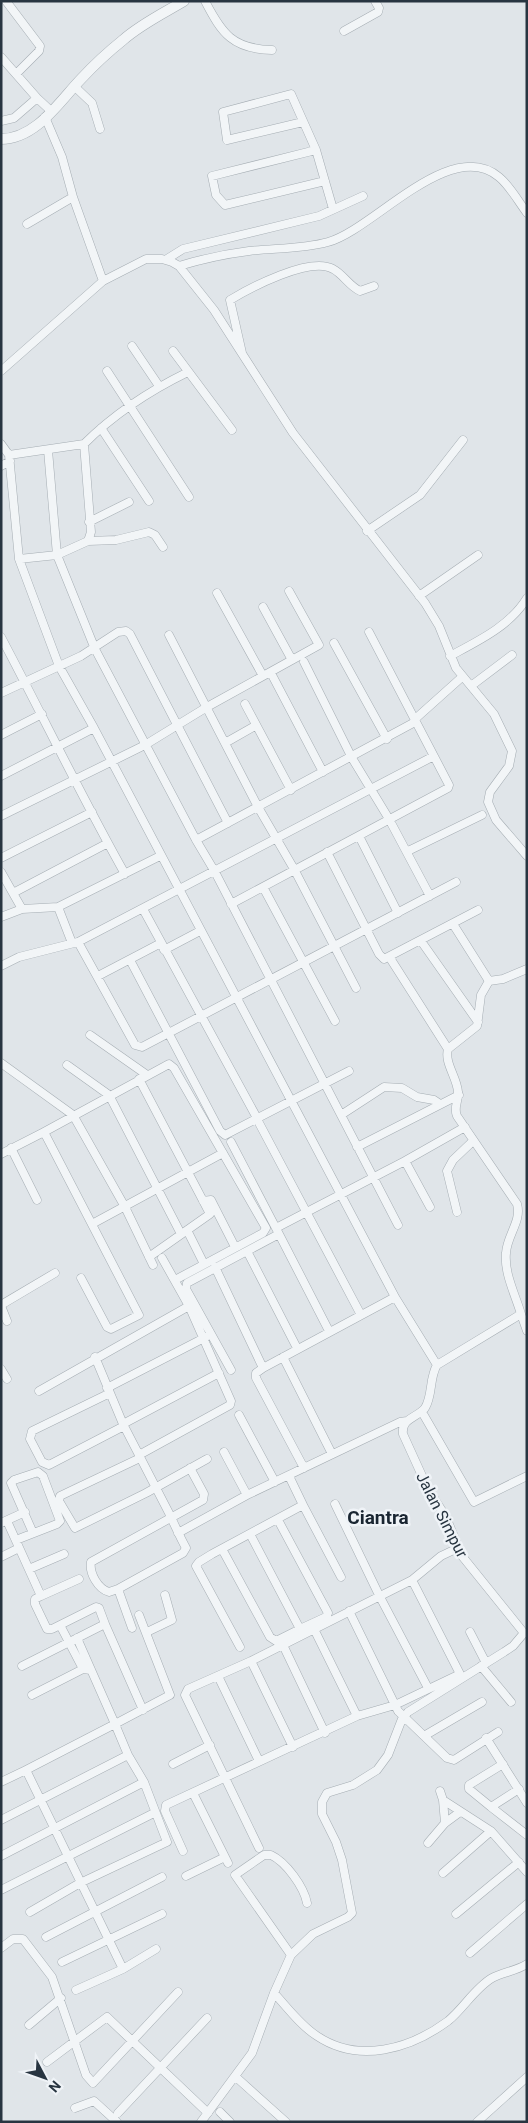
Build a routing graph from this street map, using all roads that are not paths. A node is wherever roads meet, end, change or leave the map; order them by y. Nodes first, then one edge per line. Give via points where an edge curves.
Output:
1 (6, 1) edge
2 (184, 1) edge
3 (205, 1) edge
4 (375, 1) edge
5 (344, 32) dead end
6 (272, 50) dead end
7 (1, 57) edge
8 (16, 74) junction
9 (74, 86) junction
10 (37, 98) junction
11 (48, 114) junction
12 (1, 121) edge
13 (304, 122) junction
14 (100, 129) dead end
15 (1, 140) edge
16 (316, 150) junction
17 (325, 181) junction
18 (363, 196) dead end
19 (73, 197) junction
20 (333, 209) junction
21 (527, 213) edge
22 (27, 224) dead end
23 (167, 259) junction
24 (179, 266) junction
25 (103, 281) junction
26 (374, 286) dead end
27 (132, 346) dead end
28 (173, 351) dead end
29 (242, 355) junction
30 (1, 371) edge
31 (107, 371) dead end
32 (188, 372) junction
33 (159, 386) junction
34 (129, 406) junction
35 (101, 428) junction
36 (232, 430) dead end
37 (463, 440) dead end
38 (1, 444) edge
39 (84, 444) junction
40 (48, 450) junction
41 (9, 458) junction
42 (1, 466) edge
43 (189, 498) dead end
44 (149, 501) dead end
45 (128, 502) dead end
46 (89, 522) junction
47 (367, 531) junction
48 (88, 542) junction
49 (163, 547) dead end
50 (57, 555) junction
51 (478, 555) dead end
52 (19, 559) junction
53 (289, 591) dead end
54 (217, 593) dead end
55 (419, 596) junction
56 (525, 604) edge
57 (263, 607) dead end
58 (368, 632) dead end
59 (169, 635) dead end
60 (1, 637) edge
61 (334, 643) dead end
62 (95, 649) junction
63 (512, 655) dead end
64 (450, 656) junction
65 (292, 660) junction
66 (304, 662) dead end
67 (59, 666) junction
68 (272, 675) dead end
69 (263, 676) junction
70 (462, 677) junction
71 (24, 681) junction
72 (472, 686) junction
73 (1, 693) edge
74 (245, 704) dead end
75 (207, 707) junction
76 (42, 714) junction
77 (414, 721) junction
78 (176, 726) junction
79 (255, 726) junction
80 (94, 728) junction
81 (1, 735) edge
82 (387, 738) junction
83 (225, 743) junction
84 (146, 745) junction
85 (59, 747) junction
86 (432, 757) junction
87 (352, 758) junction
88 (110, 761) junction
89 (323, 772) junction
90 (1, 776) edge
91 (74, 780) junction
92 (371, 788) junction
93 (291, 790) junction
94 (258, 808) junction
95 (92, 812) junction
96 (482, 815) dead end
97 (1, 816) edge
98 (389, 819) junction
99 (228, 823) junction
100 (359, 836) junction
101 (196, 840) junction
102 (277, 840) junction
103 (108, 843) junction
104 (408, 851) junction
105 (327, 852) junction
106 (160, 856) junction
107 (527, 856) edge
108 (1, 858) edge
109 (294, 870) junction
110 (1, 872) edge
111 (215, 872) junction
112 (125, 874) junction
113 (456, 882) dead end
114 (263, 887) junction
115 (179, 891) junction
116 (13, 893) junction
117 (430, 896) junction
118 (231, 904) junction
119 (58, 907) junction
120 (22, 909) junction
121 (143, 909) junction
122 (478, 910) dead end
123 (398, 913) junction
124 (1, 917) edge
125 (453, 924) junction
126 (367, 930) junction
127 (200, 931) junction
128 (421, 941) junction
129 (75, 942) junction
130 (163, 946) junction
131 (335, 947) junction
132 (390, 958) junction
133 (130, 960) junction
134 (303, 965) junction
135 (1, 966) edge
136 (527, 969) edge
137 (98, 976) junction
138 (270, 981) junction
139 (489, 981) junction
140 (356, 988) dead end
141 (235, 998) junction
142 (200, 1018) junction
143 (335, 1021) dead end
144 (478, 1022) junction
145 (170, 1034) junction
146 (90, 1035) dead end
147 (448, 1049) junction
148 (1, 1062) edge
149 (67, 1065) dead end
150 (348, 1071) dead end
151 (148, 1075) junction
152 (139, 1080) junction
153 (324, 1083) junction
154 (108, 1095) junction
155 (459, 1095) junction
156 (290, 1100) junction
157 (440, 1104) junction
158 (73, 1115) junction
159 (341, 1115) junction
160 (257, 1120) junction
161 (465, 1127) junction
162 (44, 1132) junction
163 (473, 1141) junction
164 (231, 1142) dead end
165 (357, 1147) junction
166 (11, 1148) junction
167 (223, 1153) junction
168 (1, 1154) edge
169 (405, 1161) junction
170 (188, 1172) junction
171 (373, 1178) junction
172 (157, 1190) junction
173 (341, 1196) junction
174 (37, 1200) dead end
175 (203, 1201) junction
176 (125, 1207) junction
177 (430, 1207) dead end
178 (308, 1212) junction
179 (457, 1212) dead end
180 (92, 1224) junction
181 (398, 1225) dead end
182 (277, 1231) junction
183 (184, 1232) junction
184 (242, 1249) junction
185 (149, 1256) junction
186 (162, 1258) dead end
187 (204, 1264) junction
188 (153, 1265) dead end
189 (216, 1267) junction
190 (55, 1273) dead end
191 (81, 1278) dead end
192 (175, 1280) junction
193 (396, 1297) junction
194 (1, 1305) edge
195 (189, 1306) junction
196 (521, 1314) junction
197 (361, 1315) junction
198 (7, 1320) dead end
199 (329, 1330) junction
200 (527, 1331) edge
201 (207, 1337) junction
202 (298, 1348) junction
203 (95, 1357) junction
204 (283, 1357) junction
205 (437, 1365) junction
206 (1, 1368) edge
207 (263, 1368) junction
208 (231, 1370) dead end
209 (219, 1372) junction
210 (7, 1379) dead end
211 (39, 1390) dead end
212 (108, 1390) junction
213 (422, 1412) junction
214 (239, 1415) dead end
215 (407, 1421) junction
216 (123, 1425) junction
217 (224, 1452) dead end
218 (332, 1454) junction
219 (140, 1456) junction
220 (207, 1459) dead end
221 (190, 1468) junction
222 (304, 1468) junction
223 (289, 1476) junction
224 (527, 1476) edge
225 (275, 1482) junction
226 (156, 1487) junction
227 (247, 1495) junction
228 (335, 1504) dead end
229 (303, 1505) junction
230 (25, 1512) junction
231 (172, 1519) junction
232 (278, 1520) junction
233 (4, 1522) edge
234 (32, 1533) junction
235 (178, 1533) junction
236 (250, 1534) junction
237 (16, 1540) junction
238 (19, 1548) junction
239 (458, 1548) junction
240 (222, 1549) junction
241 (64, 1554) dead end
242 (1, 1557) edge
243 (29, 1569) junction
244 (341, 1577) dead end
245 (79, 1579) dead end
246 (412, 1580) junction
247 (118, 1589) junction
248 (165, 1595) dead end
249 (379, 1595) junction
250 (41, 1596) junction
251 (349, 1611) junction
252 (139, 1615) dead end
253 (105, 1624) junction
254 (60, 1625) junction
255 (132, 1628) dead end
256 (300, 1629) junction
257 (314, 1629) junction
258 (146, 1632) junction
259 (470, 1632) dead end
260 (525, 1632) edge
261 (77, 1638) junction
262 (68, 1642) junction
263 (283, 1645) junction
264 (240, 1648) dead end
265 (251, 1661) junction
266 (484, 1665) junction
267 (22, 1666) dead end
268 (87, 1670) junction
269 (218, 1676) junction
270 (428, 1688) junction
271 (32, 1695) dead end
272 (482, 1702) dead end
273 (511, 1702) dead end
274 (395, 1705) junction
275 (144, 1710) junction
276 (357, 1716) junction
277 (404, 1717) junction
278 (115, 1724) junction
279 (498, 1732) dead end
280 (325, 1733) junction
281 (424, 1736) junction
282 (486, 1738) junction
283 (210, 1744) junction
284 (292, 1747) junction
285 (128, 1755) junction
286 (260, 1761) junction
287 (173, 1764) dead end
288 (503, 1764) junction
289 (26, 1770) junction
290 (226, 1777) junction
291 (1, 1782) edge
292 (144, 1782) junction
293 (519, 1789) junction
294 (440, 1791) dead end
295 (193, 1793) junction
296 (41, 1800) junction
297 (444, 1800) junction
298 (527, 1803) edge
299 (491, 1807) junction
300 (460, 1812) junction
301 (154, 1813) junction
302 (1, 1820) edge
303 (445, 1823) junction
304 (56, 1828) junction
305 (491, 1831) junction
306 (527, 1834) edge
307 (428, 1843) dead end
308 (259, 1848) dead end
309 (183, 1851) dead end
310 (1, 1856) edge
311 (69, 1857) junction
312 (519, 1862) junction
313 (527, 1872) edge
314 (443, 1873) dead end
315 (186, 1876) dead end
316 (162, 1877) dead end
317 (80, 1883) junction
318 (1, 1890) edge
319 (308, 1902) dead end
320 (527, 1904) edge
321 (30, 1912) dead end
322 (94, 1912) junction
323 (162, 1914) dead end
324 (456, 1914) dead end
325 (46, 1937) dead end
326 (110, 1940) junction
327 (1, 1948) edge
328 (156, 1949) dead end
329 (470, 1953) dead end
330 (291, 1955) junction
331 (62, 1962) dead end
332 (527, 1964) edge
333 (123, 1969) junction
334 (76, 1990) dead end
335 (178, 1992) dead end
336 (274, 1993) junction
337 (61, 1998) junction
338 (206, 2018) dead end
339 (29, 2025) dead end
340 (74, 2040) junction
341 (133, 2040) junction
342 (46, 2062) dead end
343 (160, 2067) junction
344 (527, 2077) edge
345 (238, 2078) dead end
346 (75, 2108) dead end
347 (220, 2112) dead end
348 (118, 2113) dead end
349 (208, 2113) junction
350 (117, 2122) edge
351 (201, 2122) edge
352 (230, 2122) edge
353 (286, 2122) edge
354 (477, 2122) edge

1 - 8 street via 40,46
2 - 9 street via 124,39
3 - 6 street via 234,42 258,50
4 - 5 street via 378,12
7 - 8 street
8 - 10 street
9 - 11 street
9 - 14 street via 92,103
10 - 11 street
10 - 12 street via 14,118
11 - 15 street via 22,134
11 - 19 street
13 - 13 street via 227,140 223,112 291,94
13 - 16 street
16 - 17 street
16 - 17 street via 212,176 216,195 225,205
17 - 20 street
18 - 20 street
19 - 22 street
19 - 25 street
20 - 23 street via 319,216 183,249
21 - 24 street via 493,173 454,168 414,189 331,242 216,256
23 - 24 street
23 - 25 street via 146,259
24 - 29 street via 214,310
25 - 30 street
26 - 29 street via 360,291 332,268 318,266 292,271 242,293 230,300
27 - 33 street
28 - 32 street
29 - 47 street via 293,433
31 - 34 street
32 - 33 street
32 - 36 street
33 - 34 street
34 - 35 street
34 - 43 street
35 - 39 street
35 - 44 street
37 - 47 street via 420,495
38 - 41 street
39 - 40 street
39 - 46 street
40 - 41 street
40 - 50 street
41 - 42 street
41 - 52 street
45 - 46 street
46 - 48 street via 91,534
47 - 55 street
48 - 49 street via 116,540 149,532
48 - 50 street
50 - 52 street
50 - 62 street
51 - 55 street
52 - 67 street
53 - 65 street via 319,645
54 - 69 street
55 - 64 street via 439,626
56 - 64 street via 490,634
57 - 65 street
58 - 77 street
59 - 75 street
60 - 71 street
61 - 82 street
62 - 67 street
62 - 78 street via 118,632 128,632
62 - 84 street
63 - 72 street
64 - 70 street
65 - 69 street
66 - 87 street
67 - 71 street
67 - 80 street
68 - 89 street
69 - 75 street
70 - 72 street
70 - 77 street
71 - 73 street
71 - 76 street
72 - 107 street via 503,729 513,756 510,766 490,792 488,802 491,811
74 - 79 street
75 - 78 street
75 - 83 street
76 - 81 street
76 - 85 street
77 - 82 street
77 - 86 street
78 - 84 street
78 - 99 street
79 - 83 street
79 - 93 street
80 - 85 street
80 - 88 street
82 - 87 street
83 - 94 street
84 - 88 street
84 - 101 street
85 - 90 street
85 - 91 street
86 - 92 street
86 - 98 street via 448,788
87 - 89 street
87 - 92 street
88 - 91 street
88 - 106 street
89 - 93 street
91 - 95 street
91 - 97 street
92 - 98 street
92 - 102 street
93 - 94 street
94 - 99 street
94 - 102 street
95 - 103 street
95 - 108 street
96 - 104 street
98 - 100 street
98 - 104 street
99 - 101 street
100 - 105 street
100 - 123 street
101 - 111 street
102 - 109 street
102 - 111 street
103 - 112 street
103 - 116 street
104 - 117 street
105 - 109 street
105 - 126 street
106 - 112 street
106 - 115 street
109 - 114 street
109 - 131 street
110 - 116 street
111 - 115 street
111 - 118 street
112 - 119 street
113 - 117 street
114 - 118 street
114 - 134 street
115 - 121 street
115 - 127 street
116 - 120 street
117 - 123 street
118 - 138 street
119 - 120 street
119 - 129 street
120 - 124 street
121 - 129 street
121 - 130 street
122 - 125 street
123 - 126 street
125 - 128 street
125 - 139 street
126 - 131 street
126 - 132 street via 381,957 384,960
127 - 130 street
127 - 141 street
128 - 132 street
128 - 144 street
129 - 135 street via 19,957
129 - 137 street
130 - 133 street
130 - 142 street
131 - 134 street
131 - 140 street
132 - 147 street
133 - 137 street
133 - 145 street
134 - 138 street
134 - 143 street
136 - 139 street
137 - 145 street via 135,1046 142,1047
138 - 141 street
138 - 153 street
139 - 144 street via 481,996
141 - 142 street
141 - 156 street
142 - 145 street
142 - 160 street
144 - 147 street
145 - 160 street via 223,1134
146 - 151 street
147 - 155 street via 447,1056
148 - 158 street
149 - 154 street
150 - 153 street
151 - 152 street
151 - 167 street via 168,1064 173,1066
152 - 154 street
152 - 170 street
153 - 156 street
153 - 159 street
154 - 158 street
154 - 172 street
155 - 157 street
155 - 161 street via 455,1111
156 - 160 street
156 - 173 street
157 - 159 street via 402,1088 384,1087
157 - 165 street
158 - 162 street
158 - 176 street
159 - 165 street
160 - 178 street
161 - 163 street
161 - 169 street
162 - 166 street
162 - 180 street
163 - 179 street via 453,1160 447,1171
163 - 196 street via 518,1207 519,1216 508,1242 506,1257
164 - 182 street
165 - 171 street
166 - 168 street
166 - 174 street
167 - 170 street
167 - 184 street via 266,1226 263,1233
169 - 171 street
169 - 177 street
170 - 172 street
170 - 175 street
171 - 173 street
171 - 181 street
172 - 176 street
172 - 183 street
173 - 178 street
173 - 193 street
175 - 183 street via 209,1216
175 - 184 street via 209,1198
176 - 180 street
176 - 185 street
178 - 182 street
178 - 197 street
180 - 191 street via 139,1315 111,1329 107,1327
182 - 184 street
182 - 199 street
183 - 185 street
183 - 187 street
184 - 187 street
184 - 189 street
184 - 202 street
185 - 188 street
186 - 192 street
187 - 192 street
189 - 201 street via 188,1282 186,1287
189 - 207 street
190 - 194 street
192 - 195 street
193 - 197 street
193 - 205 street
194 - 198 street
195 - 201 street
195 - 203 street
196 - 200 street
196 - 205 street
197 - 199 street
199 - 202 street
201 - 208 street
201 - 209 street
201 - 212 street
202 - 204 street
203 - 211 street
203 - 212 street
204 - 207 street
204 - 218 street
205 - 213 street via 429,1399
206 - 210 street
207 - 222 street via 256,1373 256,1378
209 - 216 street
209 - 219 street via 231,1397 230,1405
212 - 216 street
212 - 216 street via 32,1431 30,1439 42,1462 49,1465
213 - 215 street
213 - 224 street via 474,1502
214 - 225 street
215 - 218 street
215 - 239 street, Jalan Simpur via 402,1430 409,1450 446,1517
216 - 219 street
217 - 227 street
218 - 222 street
219 - 226 street
219 - 226 street via 63,1494 59,1501 76,1528
220 - 221 street
221 - 226 street
221 - 231 street via 204,1498
222 - 223 street
223 - 225 street
223 - 229 street
225 - 227 street
226 - 231 street
227 - 235 street
228 - 249 street
229 - 232 street
229 - 244 street
230 - 233 street
230 - 234 street
230 - 234 street via 12,1482 38,1472 43,1476 60,1520 58,1524
231 - 235 street
231 - 247 street via 91,1563 95,1579 102,1589 109,1592
232 - 236 street
232 - 256 street via 328,1613
233 - 237 street
234 - 237 street
235 - 247 street via 185,1552
236 - 240 street
236 - 256 street
237 - 238 street
238 - 242 street
238 - 243 street
239 - 246 street via 441,1556
239 - 260 street, Jalan Simpur
240 - 256 street via 272,1639 278,1641
240 - 264 street via 199,1562 196,1568
241 - 243 street
243 - 250 street
245 - 250 street
246 - 249 street
246 - 270 street via 460,1674
247 - 255 street
248 - 258 street via 172,1620
249 - 251 street
249 - 270 street
250 - 254 street via 35,1604 46,1628
251 - 257 street
251 - 274 street
252 - 258 street
253 - 254 street via 96,1607
253 - 261 street
253 - 275 street
254 - 262 street
257 - 263 street
257 - 276 street
258 - 275 street via 170,1695
259 - 266 street
260 - 266 street, Jalan Simpur via 513,1646
261 - 262 street
261 - 268 street
262 - 267 street
262 - 268 street
263 - 265 street
263 - 280 street
265 - 269 street
265 - 284 street
266 - 273 street
266 - 277 street, Jalan Simpur via 419,1704
268 - 271 street
268 - 278 street
269 - 283 street via 190,1686 186,1693
269 - 286 street
270 - 274 street
272 - 281 street
274 - 276 street
274 - 277 street
275 - 278 street
276 - 280 street
277 - 281 street
277 - 330 street via 393,1745 377,1770 353,1785 327,1794 322,1802 322,1814 342,1860 352,1913 313,1934
278 - 285 street
278 - 289 street
279 - 282 street
280 - 284 street
281 - 282 street via 452,1760
282 - 288 street
283 - 287 street
283 - 290 street
284 - 286 street
285 - 292 street
285 - 296 street
286 - 290 street
288 - 293 street
288 - 299 street via 469,1786
289 - 291 street
289 - 296 street
290 - 295 street
290 - 308 street
292 - 301 street
292 - 304 street
293 - 298 street
293 - 299 street
294 - 297 street
295 - 309 street via 164,1808
295 - 315 street via 226,1860
296 - 302 street
296 - 304 street
297 - 300 street
297 - 303 street
299 - 306 street
300 - 303 street
300 - 305 street
301 - 311 street
301 - 317 street via 167,1842
303 - 307 street
304 - 310 street
304 - 311 street
305 - 312 street
305 - 314 street
311 - 317 street
311 - 318 street
312 - 313 street
312 - 324 street
316 - 322 street
317 - 321 street
317 - 322 street
319 - 330 street via 291,1874 271,1855 264,1855 235,1875
320 - 329 street
322 - 325 street
322 - 326 street
323 - 326 street
326 - 331 street
326 - 333 street
327 - 337 street via 13,1939 23,1939 52,1977
328 - 333 street
330 - 336 street
332 - 336 street via 491,1978 447,2021 404,2045 388,2050 353,2050 326,2041 306,2028
333 - 334 street
335 - 341 street
336 - 349 street via 252,2053
337 - 339 street
337 - 340 street
338 - 343 street
340 - 341 street via 107,2017
340 - 341 street via 86,2075 93,2082
340 - 342 street
341 - 343 street
343 - 348 street
343 - 349 street
344 - 354 street
345 - 353 street
346 - 350 street via 94,2101
347 - 352 street
349 - 351 street

